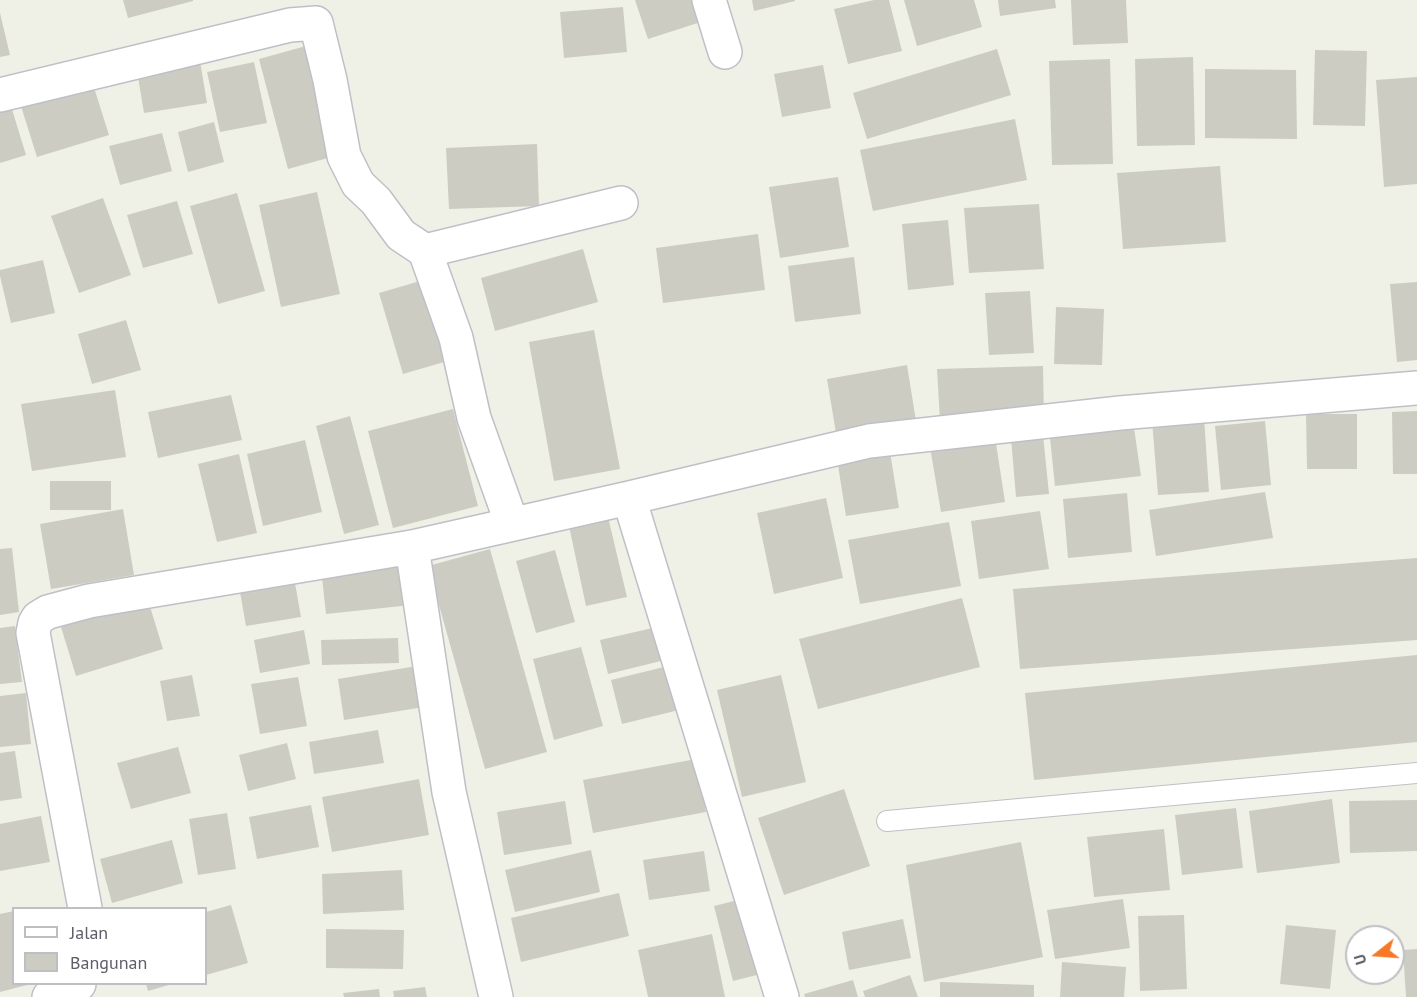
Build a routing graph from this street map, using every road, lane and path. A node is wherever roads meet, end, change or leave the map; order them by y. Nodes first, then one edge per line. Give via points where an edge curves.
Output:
1 (709, 0) edge
2 (313, 11) edge
3 (725, 52) dead end
4 (0, 95) edge
5 (621, 203) dead end
6 (425, 251) junction
7 (1417, 388) edge
8 (629, 498) junction
9 (512, 524) junction
10 (412, 547) junction
11 (1417, 772) edge
12 (887, 821) dead end
13 (85, 907) edge
14 (77, 985) edge
15 (49, 997) edge
16 (496, 997) edge
17 (782, 997) edge

1 - 3 street
2 - 4 street via 290,25
2 - 6 street via 344,156 358,184 401,235
5 - 6 street
6 - 9 street via 456,338 474,418
7 - 8 street via 1120,413 870,441
8 - 9 street
8 - 17 street
9 - 10 street
10 - 13 street via 89,601 38,618 33,633
10 - 16 street via 449,792
11 - 12 lane
14 - 15 street

